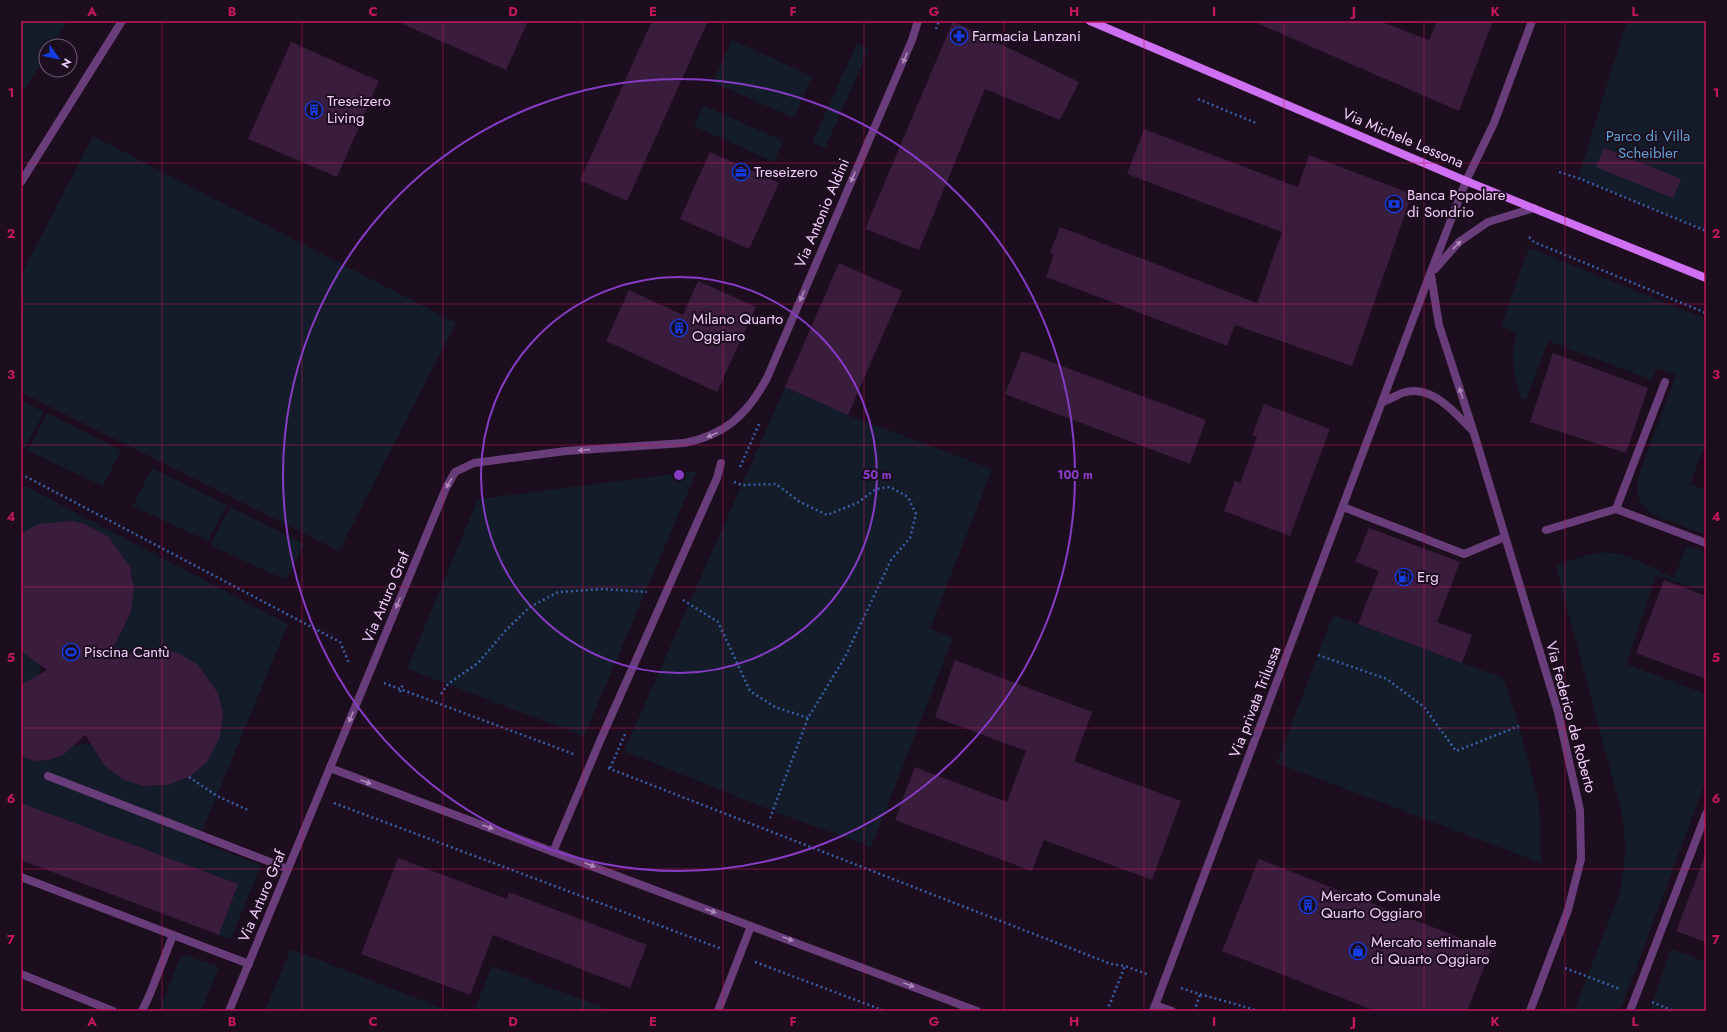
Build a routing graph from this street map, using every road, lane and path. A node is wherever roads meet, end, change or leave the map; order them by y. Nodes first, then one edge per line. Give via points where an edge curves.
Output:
1 (122, 21) edge
2 (918, 21) edge
3 (1090, 21) edge
4 (1532, 21) edge
5 (1198, 99) dead end
6 (1256, 123) dead end
7 (1559, 172) dead end
8 (1466, 180) junction
9 (21, 182) edge
10 (1534, 208) junction
11 (1706, 231) edge
12 (1529, 238) dead end
13 (1430, 274) junction
14 (1706, 278) edge
15 (1706, 313) edge
16 (1665, 382) dead end
17 (1383, 402) junction
18 (744, 413) joint
19 (1473, 430) junction
20 (721, 463) dead end
21 (21, 474) edge
22 (742, 485) dead end
23 (1343, 507) junction
24 (1616, 508) junction
25 (1546, 530) dead end
26 (1505, 537) junction
27 (1706, 543) edge
28 (665, 594) junction
29 (689, 604) dead end
30 (1318, 655) dead end
31 (348, 663) dead end
32 (403, 684) dead end
33 (391, 686) dead end
34 (400, 691) junction
35 (441, 694) dead end
36 (808, 718) junction
37 (1519, 726) dead end
38 (577, 756) dead end
39 (330, 768) junction
40 (610, 768) dead end
41 (48, 776) dead end
42 (189, 777) dead end
43 (342, 806) dead end
44 (248, 810) dead end
45 (1706, 814) edge
46 (770, 818) dead end
47 (553, 852) junction
48 (288, 869) junction
49 (21, 877) edge
50 (751, 926) junction
51 (173, 935) junction
52 (729, 952) dead end
53 (748, 959) dead end
54 (1548, 962) junction
55 (249, 964) junction
56 (21, 974) edge
57 (1636, 996) junction
58 (1154, 1008) edge
59 (113, 1011) edge
60 (142, 1011) edge
61 (229, 1011) edge
62 (718, 1011) edge
63 (885, 1011) edge
64 (977, 1011) edge
65 (1107, 1011) edge
66 (1172, 1011) edge
67 (1194, 1011) edge
68 (1257, 1011) edge
69 (1530, 1011) edge
70 (1630, 1011) edge
71 (1674, 1011) edge

1 - 9 street
2 -> 18 street, Via Antonio Aldini via 767,378
3 - 8 street, Via Michele Lessona
4 - 8 street via 1490,134
5 - 6 path
7 - 11 path
8 - 10 street, Via Michele Lessona
8 - 13 street
13 -> 10 street via 1459,242 1488,222
10 - 14 street, Via Michele Lessona
12 - 15 path
13 - 17 street
19 -> 13 street, Via Federico de Roberto via 1440,325
16 - 24 street
17 - 19 street via 1404,392 1425,392 1442,402
17 - 23 street, Via privata Trilussa
18 -> 39 street, Via Arturo Graf via 718,432 684,443 566,452 474,463 455,472 446,488
19 - 26 street, Via Federico de Roberto
20 - 28 street via 717,478
21 - 31 path via 340,642
22 - 36 path via 776,484 800,502 827,515 857,503 876,489 890,487 908,497 916,514 910,538 891,560 845,657
23 - 26 street via 1464,554
23 - 58 street, Via privata Trilussa
24 - 25 street
24 - 27 street
26 - 54 street, Via Federico de Roberto via 1558,712 1580,810 1581,859 1568,910
28 - 35 path via 603,589 558,592 530,607 478,663 448,684
28 - 47 street
29 - 36 path via 718,622 750,691 776,707
30 - 37 path via 1387,679 1424,706 1456,751
32 - 34 path
33 - 34 path
34 - 38 path
36 - 46 path
39 -> 47 street
39 - 48 street, Via Arturo Graf
40 - 65 path via 1111,964 1125,966
41 - 48 street
42 - 44 path via 217,796
43 - 52 path
45 - 57 street
47 -> 50 street
48 - 55 street, Via Arturo Graf
49 - 51 street
50 - 62 street
50 -> 64 street
51 - 55 street
51 - 60 street
53 - 63 path
54 - 57 path
54 - 69 street, Via Federico de Roberto
55 - 61 street, Via Arturo Graf
56 - 59 street
57 - 70 street
57 - 71 path
58 - 66 street
67 - 68 path via 1200,995

